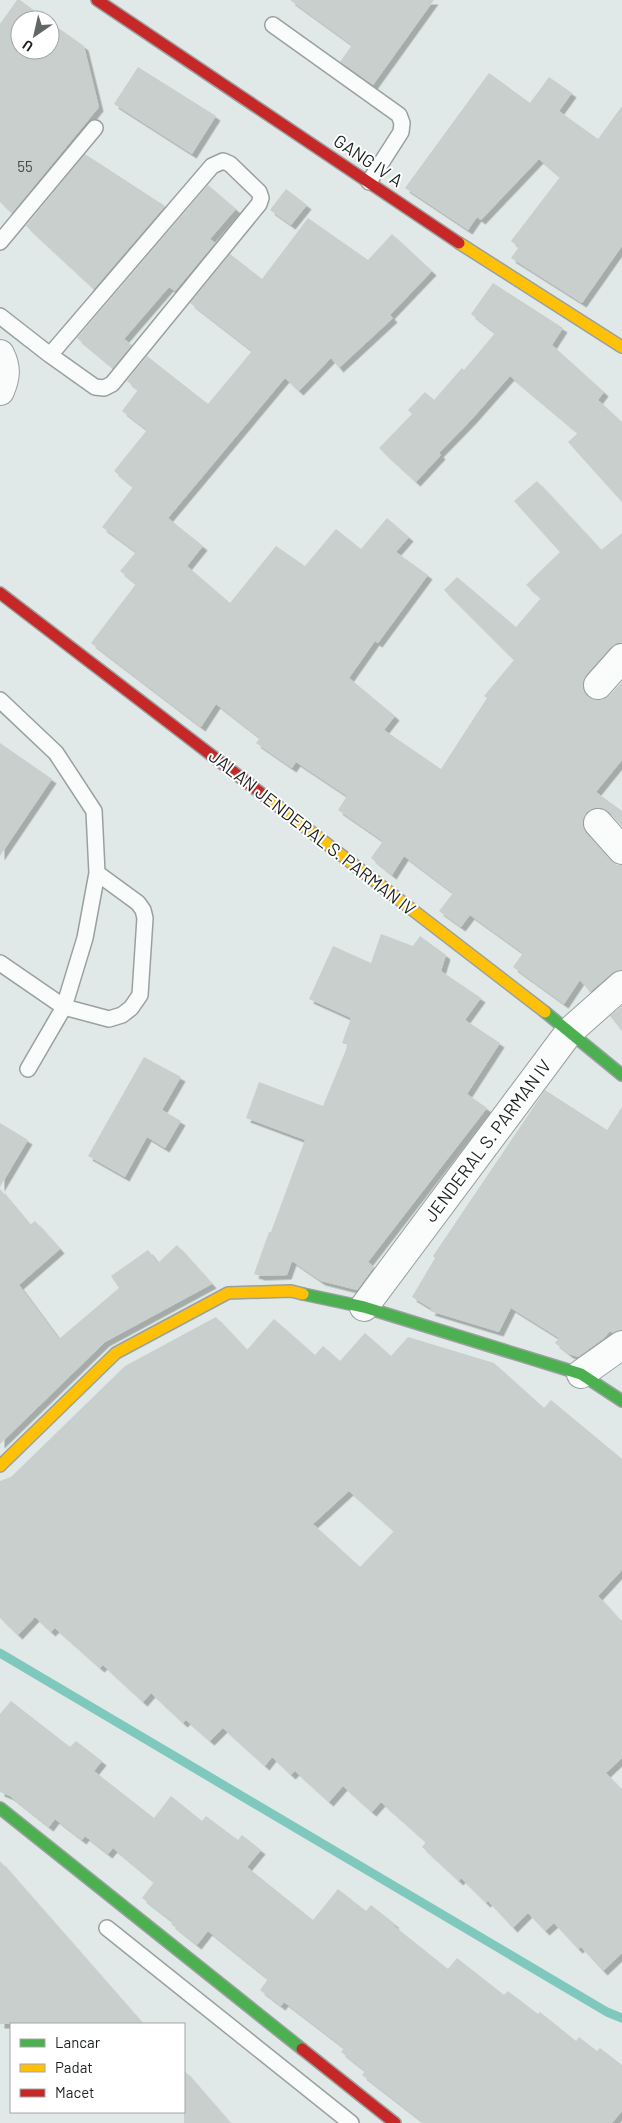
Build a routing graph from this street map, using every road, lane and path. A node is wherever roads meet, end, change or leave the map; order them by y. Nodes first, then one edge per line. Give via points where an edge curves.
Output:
1 (97, 0) edge
2 (273, 25) dead end
3 (94, 128) dead end
4 (369, 182) junction
5 (0, 242) edge
6 (0, 316) edge
7 (622, 347) edge
8 (0, 354) edge
9 (50, 355) junction
10 (0, 391) edge
11 (0, 593) edge
12 (622, 658) edge
13 (598, 685) dead end
14 (0, 700) edge
15 (598, 823) dead end
16 (622, 850) edge
17 (97, 873) junction
18 (0, 963) edge
19 (622, 985) edge
20 (64, 1007) junction
21 (570, 1031) junction
22 (28, 1069) dead end
23 (622, 1075) edge
24 (364, 1307) junction
25 (622, 1345) edge
26 (581, 1374) junction
27 (622, 1401) edge
28 (0, 1466) edge
29 (0, 1808) edge
30 (107, 1928) dead end
31 (351, 2123) edge
32 (395, 2123) edge

1 - 4 street, GANG IV A
2 - 4 lane via 399,115 401,132
3 - 5 lane
4 - 7 street, GANG IV A
6 - 9 lane
8 - 10 street via 6,365
9 - 9 lane via 212,166 224,161 230,164 259,192 259,204 112,384 104,388 95,387
11 - 21 street, JALAN JENDERAL S. PARMAN IV
12 - 13 street
14 - 17 lane via 56,753 94,812
15 - 16 street
17 - 20 lane via 86,938
17 - 20 lane via 143,910 140,995 122,1015 109,1019
18 - 20 lane
19 - 21 street, JENDERAL S. PARMAN IV
20 - 22 lane
21 - 23 street, JALAN JENDERAL S. PARMAN IV
21 - 24 street, JENDERAL S. PARMAN IV
24 - 26 street
24 - 28 street via 291,1291 228,1293 116,1353
25 - 26 street
26 - 27 street
29 - 32 street
30 - 31 lane

